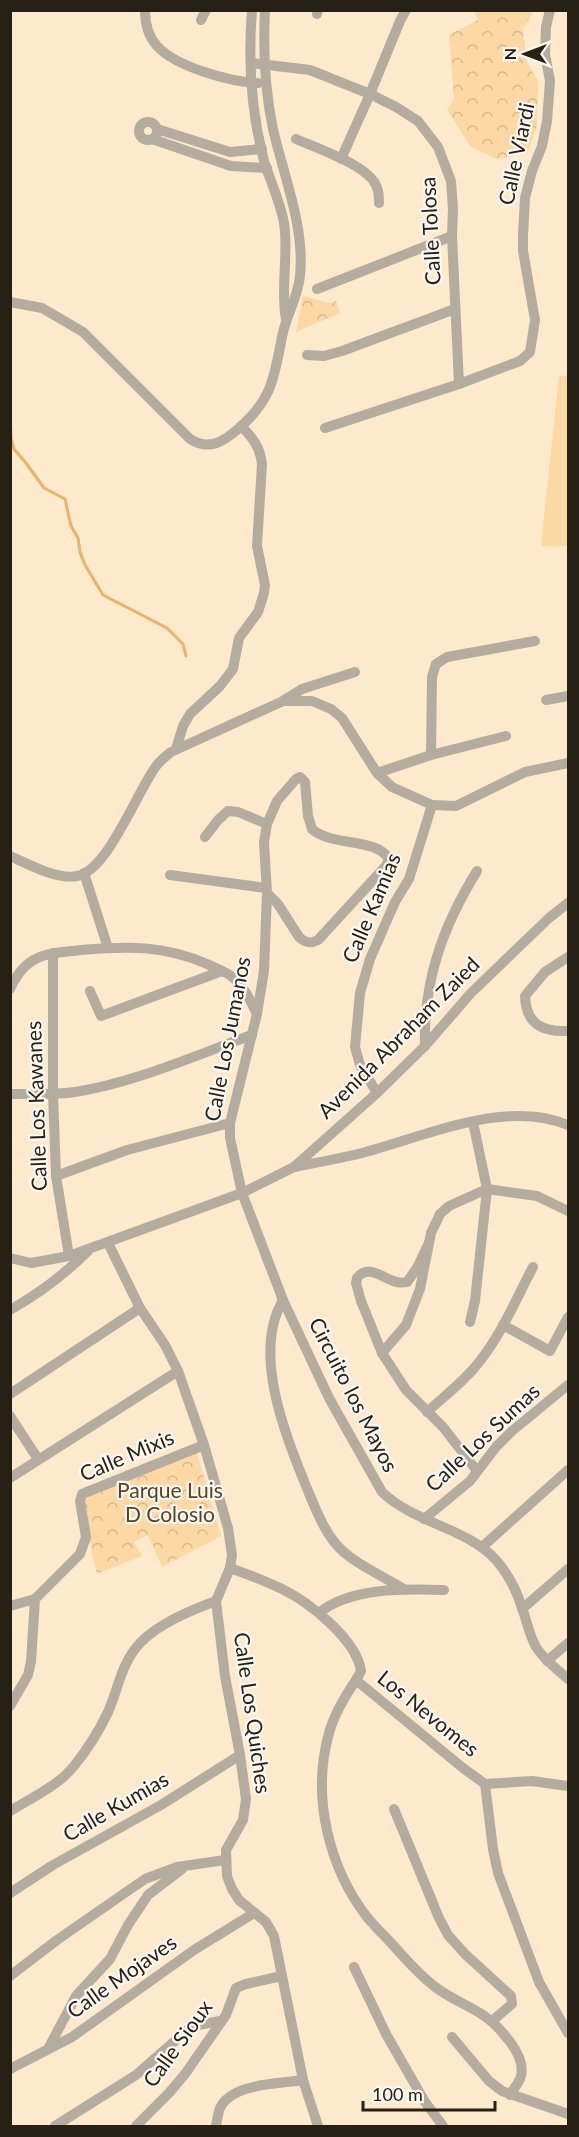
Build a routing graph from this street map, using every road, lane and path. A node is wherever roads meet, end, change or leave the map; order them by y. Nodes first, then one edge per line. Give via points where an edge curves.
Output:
1 (146, 10) edge
2 (252, 10) edge
3 (265, 10) edge
4 (406, 10) edge
5 (550, 10) edge
6 (251, 63) junction
7 (266, 64) junction
8 (251, 83) junction
9 (267, 84) junction
10 (370, 94) junction
11 (296, 139) dead end
12 (262, 149) junction
13 (341, 159) junction
14 (267, 168) junction
15 (379, 202) dead end
16 (452, 236) junction
17 (317, 289) dead end
18 (10, 302) edge
19 (455, 309) junction
20 (286, 320) junction
21 (308, 355) dead end
22 (459, 384) junction
23 (241, 426) junction
24 (325, 428) dead end
25 (535, 641) dead end
26 (355, 672) dead end
27 (568, 696) edge
28 (546, 700) dead end
29 (281, 702) junction
30 (506, 736) dead end
31 (176, 749) junction
32 (431, 755) junction
33 (568, 763) edge
34 (377, 773) junction
35 (432, 805) junction
36 (267, 824) junction
37 (205, 837) dead end
38 (10, 856) edge
39 (477, 871) dead end
40 (84, 873) junction
41 (170, 875) dead end
42 (267, 890) junction
43 (568, 903) edge
44 (108, 948) junction
45 (53, 953) junction
46 (568, 957) edge
47 (222, 971) junction
48 (10, 989) edge
49 (90, 991) dead end
50 (257, 1014) junction
51 (568, 1031) edge
52 (252, 1035) junction
53 (425, 1046) junction
54 (53, 1093) junction
55 (378, 1093) junction
56 (10, 1094) edge
57 (473, 1122) junction
58 (230, 1123) junction
59 (568, 1125) edge
60 (294, 1167) junction
61 (57, 1176) junction
62 (487, 1189) junction
63 (242, 1192) junction
64 (568, 1211) edge
65 (108, 1243) junction
66 (429, 1243) junction
67 (91, 1249) junction
68 (69, 1256) junction
69 (10, 1258) edge
70 (533, 1267) dead end
71 (283, 1300) junction
72 (140, 1308) junction
73 (10, 1310) edge
74 (568, 1317) edge
75 (470, 1322) dead end
76 (503, 1325) junction
77 (382, 1353) junction
78 (178, 1371) junction
79 (568, 1385) edge
80 (10, 1394) edge
81 (428, 1412) junction
82 (10, 1416) edge
83 (204, 1444) junction
84 (38, 1458) junction
85 (477, 1470) junction
86 (568, 1470) edge
87 (10, 1478) edge
88 (423, 1519) junction
89 (482, 1547) junction
90 (230, 1568) junction
91 (568, 1569) edge
92 (404, 1589) junction
93 (444, 1590) dead end
94 (35, 1599) junction
95 (216, 1601) junction
96 (10, 1606) edge
97 (522, 1609) junction
98 (319, 1613) junction
99 (568, 1643) edge
100 (547, 1661) junction
101 (568, 1679) edge
102 (356, 1680) junction
103 (10, 1706) edge
104 (240, 1755) junction
105 (485, 1784) junction
106 (568, 1786) edge
107 (394, 1809) dead end
108 (10, 1811) edge
109 (225, 1860) junction
110 (186, 1866) junction
111 (10, 1893) edge
112 (254, 1913) junction
113 (354, 1967) dead end
114 (10, 1976) edge
115 (282, 1976) junction
116 (220, 2021) junction
117 (492, 2021) junction
118 (568, 2033) edge
119 (452, 2037) dead end
120 (48, 2050) junction
121 (10, 2069) edge
122 (303, 2080) junction
123 (510, 2095) junction
124 (568, 2112) edge
125 (55, 2127) edge
126 (136, 2127) edge
127 (216, 2127) edge
128 (318, 2127) edge
129 (443, 2127) edge

1 - 8 street via 151,38 166,53 193,67
2 - 6 street
3 - 7 street
4 - 10 street
5 - 22 street, Calle Viardi via 545,54 550,81 547,121 525,198 523,251 534,320 530,352 520,361
6 - 7 street, Calle Tolosa
6 - 8 street
7 - 9 street
7 - 10 street, Calle Tolosa via 310,70
8 - 9 street
8 - 12 street
9 - 20 street via 299,236 296,302
10 - 13 street
10 - 16 street, Calle Tolosa via 418,121 438,147 451,181
11 - 13 street
12 - 14 street
12 - 14 street via 230,152 155,134 231,166
13 - 15 street via 369,175 377,187
14 - 20 street via 284,223 282,301
16 - 17 street
16 - 19 street, Calle Tolosa
18 - 23 street via 42,308 83,332 198,444 212,445
19 - 21 street via 342,351
19 - 22 street, Calle Tolosa
20 - 23 street via 269,393
22 - 24 street
23 - 31 street via 255,440 261,454 257,546 264,593 258,612 239,638 233,669 190,714
25 - 32 street via 447,657 436,664 432,677
26 - 29 street via 318,682
27 - 28 street
29 - 31 street
29 - 34 street via 312,701 331,709 342,718
30 - 32 street
31 - 40 street via 158,763 102,856
32 - 34 street
33 - 35 street via 525,772 456,806
34 - 35 street via 393,787
35 - 55 street, Calle Kamias via 409,879 370,959 360,993 356,1056
36 - 37 street via 228,811
36 - 42 street, Calle Los Jumanos
36 - 42 street via 278,801 300,777 305,782 312,829 324,837 374,848 390,861 313,943 299,937
38 - 40 street via 44,871 66,876
39 - 53 street via 442,939 431,972 424,1019
40 - 44 street
41 - 42 street
42 - 50 street, Calle Los Jumanos via 264,972
43 - 53 street, Avenida Abraham Zaied via 471,993
44 - 45 street
44 - 47 street via 176,952
45 - 48 street via 28,963
45 - 54 street, Calle Los Kawanes
46 - 51 street via 545,972 525,996 525,1006 539,1027
47 - 49 street via 101,1016
47 - 50 street via 242,986
50 - 52 street, Calle Los Jumanos
52 - 54 street via 126,1080
52 - 58 street, Calle Los Jumanos
53 - 55 street, Avenida Abraham Zaied
54 - 56 street
54 - 61 street, Calle Los Kawanes
55 - 60 street, Avenida Abraham Zaied
57 - 59 street via 529,1115
57 - 60 street
57 - 62 street
58 - 61 street via 127,1150
58 - 63 street, Calle Los Jumanos via 231,1148
60 - 63 street, Avenida Abraham Zaied
61 - 68 street, Calle Los Kawanes
62 - 64 street via 537,1196
62 - 66 street via 440,1214
62 - 75 street
63 - 65 street, Avenida Abraham Zaied
63 - 71 street, Circuito los Mayos
65 - 67 street, Avenida Abraham Zaied
65 - 72 street
66 - 77 street via 420,1289 406,1325
66 - 77 street via 407,1282 399,1283 370,1271 357,1278 361,1300
67 - 68 street, Avenida Abraham Zaied
67 - 73 street via 64,1275
68 - 69 street, Avenida Abraham Zaied via 31,1263
70 - 76 street
71 - 88 street, Circuito los Mayos via 329,1398 375,1482 389,1499
71 - 92 street via 272,1327 274,1387 282,1422 319,1516 347,1554
72 - 78 street
72 - 80 street
74 - 76 street via 550,1351
76 - 81 street via 475,1366
77 - 81 street via 406,1390
78 - 83 street
78 - 84 street
79 - 85 street, Calle Los Sumas via 512,1431
81 - 85 street
82 - 84 street
83 - 90 street via 228,1528
83 - 94 street, Calle Mixis via 80,1495 84,1546 72,1564
84 - 87 street
85 - 88 street, Calle Los Sumas via 460,1490
86 - 89 street
88 - 89 street, Circuito los Mayos
89 - 97 street, Circuito los Mayos via 506,1575
90 - 95 street, Calle Los Quiches
90 - 98 street, Los Nevomes via 284,1590
91 - 97 street
92 - 93 street
92 - 98 street via 340,1599
94 - 96 street
94 - 103 street via 28,1675
95 - 104 street, Calle Los Quiches
95 - 108 street via 183,1613 135,1649 108,1712 72,1768
97 - 100 street, Circuito los Mayos via 536,1647
98 - 102 street, Los Nevomes via 358,1657 362,1671
99 - 100 street
100 - 101 street, Circuito los Mayos
102 - 105 street, Los Nevomes
102 - 117 street via 336,1713 324,1757 324,1811 335,1858 367,1918 409,1965 450,1998
104 - 109 street, Calle Los Quiches via 245,1809
104 - 111 street, Calle Kumias
105 - 106 street via 532,1781
105 - 118 street via 498,1873 539,1982
107 - 117 street via 448,1935 511,1996 512,2004
109 - 110 street
109 - 112 street via 232,1889
110 - 114 street via 145,1879
110 - 120 street via 148,1895 110,1959 76,1996
112 - 115 street via 270,1928
112 - 120 street, Calle Mojaves
113 - 129 street via 386,2034
115 - 116 street, Calle Sioux via 236,1988
115 - 122 street
116 - 125 street via 192,2026 136,2075
116 - 126 street, Calle Sioux via 185,2074
117 - 123 street via 510,2041 520,2062 520,2078
119 - 123 street via 489,2081
120 - 121 street, Calle Mojaves
122 - 127 street via 232,2094 219,2109
122 - 128 street
123 - 124 street

